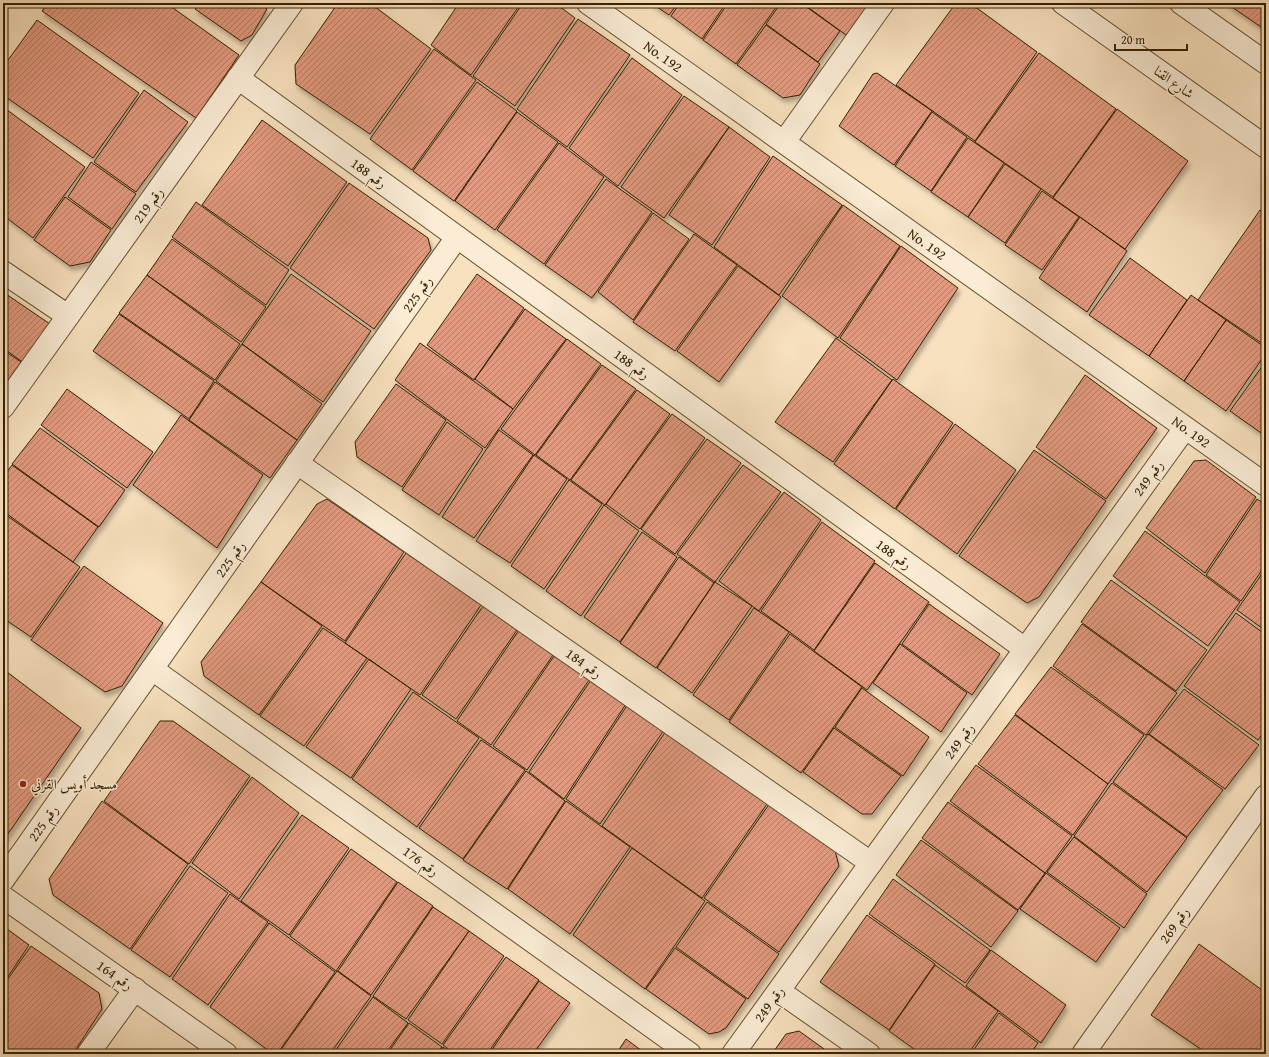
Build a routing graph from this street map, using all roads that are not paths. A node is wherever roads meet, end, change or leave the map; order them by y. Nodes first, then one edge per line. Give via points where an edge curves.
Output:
1 (292, 3) edge
2 (588, 3) edge
3 (883, 3) edge
4 (1063, 3) edge
5 (1181, 3) edge
6 (1266, 63) edge
7 (238, 78) junction
8 (784, 142) junction
9 (1266, 147) edge
10 (457, 237) junction
11 (3, 272) edge
12 (68, 316) junction
13 (3, 407) edge
14 (1185, 428) junction
15 (297, 464) junction
16 (1266, 485) edge
17 (1025, 649) junction
18 (152, 669) junction
19 (1266, 796) edge
20 (871, 863) junction
21 (3, 880) edge
22 (3, 897) edge
23 (134, 989) junction
24 (779, 991) junction
25 (88, 1054) edge
26 (226, 1054) edge
27 (690, 1054) edge
28 (733, 1054) edge
29 (869, 1054) edge
30 (1083, 1054) edge

1 - 7 street, رقم 219
2 - 8 street, No. 192
3 - 8 street
4 - 9 street, شارع القنا
5 - 6 street
7 - 10 street, رقم 188
7 - 12 street, رقم 219
8 - 14 street, No. 192
10 - 15 street, رقم 225
10 - 17 street, رقم 188
11 - 12 street
12 - 13 street, رقم 219
14 - 16 street, No. 192
14 - 17 street, رقم 249
15 - 18 street, رقم 225
15 - 20 street, رقم 184
17 - 20 street, رقم 249
18 - 21 street, رقم 225
18 - 27 street, رقم 176
19 - 30 street, رقم 269
20 - 24 street, رقم 249
22 - 23 street, رقم 164
23 - 25 street
23 - 26 street, رقم 164
24 - 28 street, رقم 249
24 - 29 street

